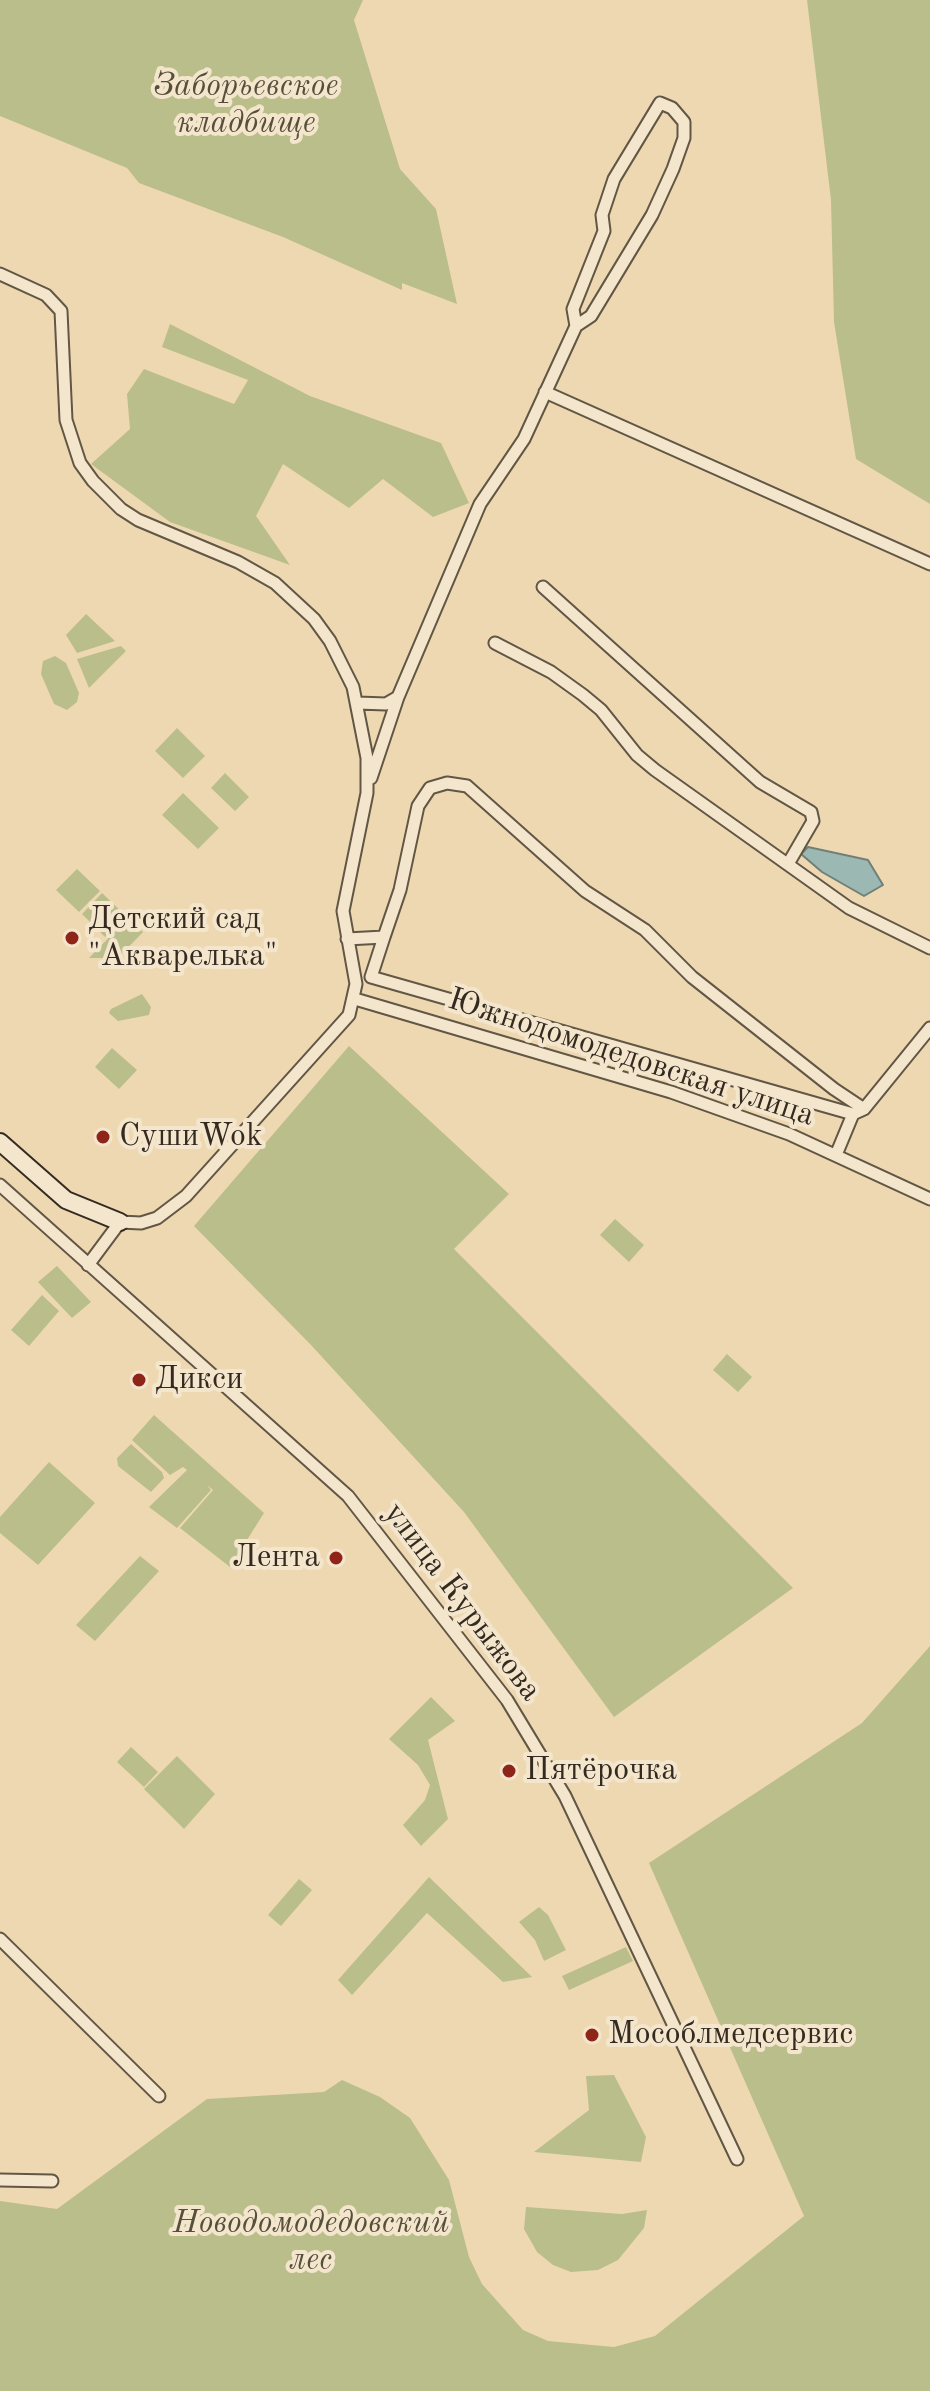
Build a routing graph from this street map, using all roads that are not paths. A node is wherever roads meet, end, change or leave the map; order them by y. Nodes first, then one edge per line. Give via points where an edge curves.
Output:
1 (0, 274) edge
2 (576, 326) junction
3 (545, 392) junction
4 (930, 564) edge
5 (543, 587) dead end
6 (495, 643) dead end
7 (398, 697) junction
8 (358, 703) junction
9 (368, 788) junction
10 (788, 864) junction
11 (384, 937) junction
12 (347, 939) junction
13 (930, 948) edge
14 (355, 999) junction
15 (930, 1028) edge
16 (859, 1111) junction
17 (0, 1142) edge
18 (836, 1155) junction
19 (0, 1185) edge
20 (930, 1199) edge
21 (120, 1222) junction
22 (88, 1265) junction
23 (0, 1939) edge
24 (159, 2096) dead end
25 (737, 2159) dead end
26 (0, 2180) edge
27 (52, 2181) dead end

1 - 8 street via 46,295 61,311 66,420 80,463 93,481 138,520 275,583 330,641
2 - 2 street via 591,316 652,215 673,169 684,122 660,103 614,179 602,215 604,231 572,313
2 - 3 street
3 - 4 street
3 - 7 street via 524,439 480,504
5 - 10 street via 760,782 811,812 813,821
6 - 10 street via 583,695 655,770
7 - 8 street via 386,704
7 - 9 street
8 - 9 street
9 - 12 street via 344,891
10 - 13 street via 849,908
11 - 12 street
11 - 16 street via 371,977
11 - 16 street via 418,806 430,788 447,783 467,786 585,891 645,930 692,977
12 - 14 street
14 - 18 street, Южнодомодедовская улица via 657,1087
14 - 21 street via 349,1015 186,1196 157,1218
15 - 16 street
16 - 18 street
17 - 21 street via 66,1200
18 - 20 street, Южнодомодедовская улица
19 - 22 street, улица Курыжова
21 - 22 street
22 - 25 street, улица Курыжова via 348,1496 507,1700 565,1796
23 - 24 street
26 - 27 street

